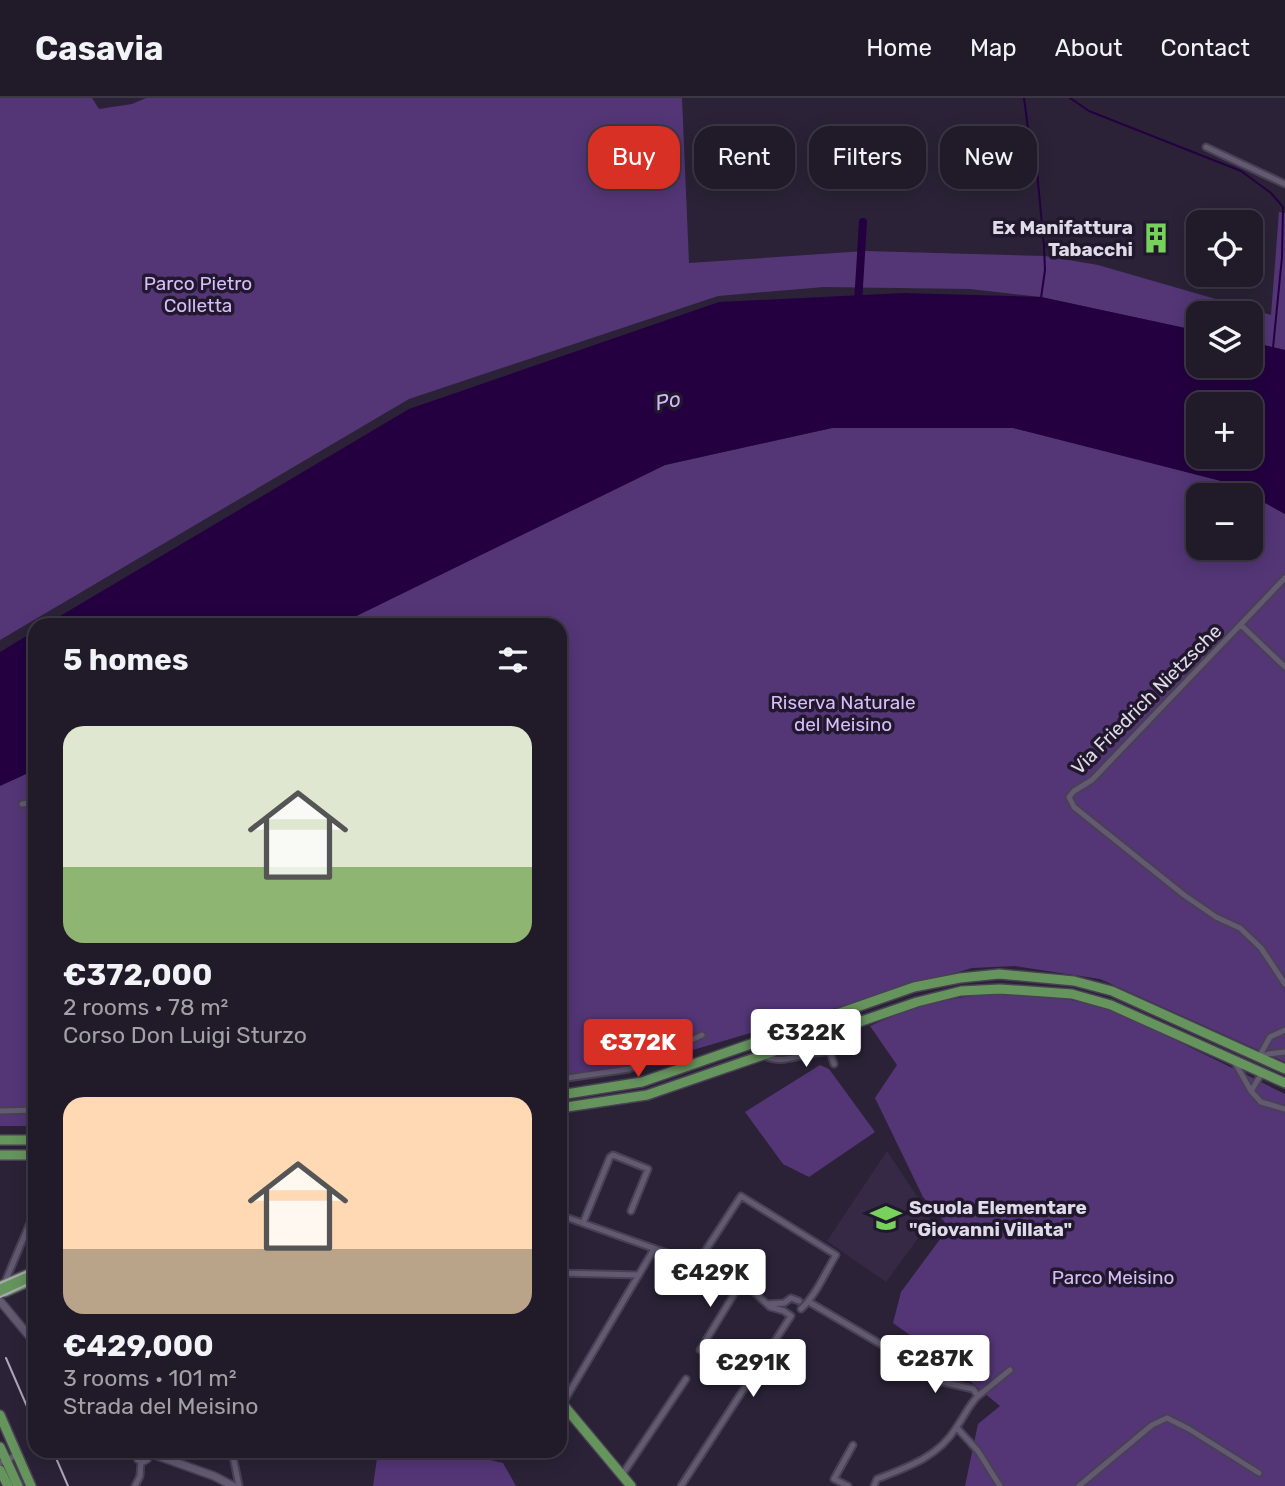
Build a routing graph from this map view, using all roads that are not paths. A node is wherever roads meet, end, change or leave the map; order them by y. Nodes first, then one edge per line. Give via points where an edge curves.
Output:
1 (1206, 147) dead end
2 (1285, 184) edge
3 (1285, 578) edge
4 (1241, 625) junction
5 (1285, 667) edge
6 (28, 803) edge
7 (22, 804) dead end
8 (1285, 984) edge
9 (1285, 1030) edge
10 (702, 1035) dead end
11 (852, 1041) dead end
12 (830, 1052) junction
13 (1285, 1052) edge
14 (762, 1055) junction
15 (1259, 1057) junction
16 (1234, 1061) junction
17 (834, 1064) dead end
18 (1285, 1069) edge
19 (1262, 1073) junction
20 (567, 1078) edge
21 (1285, 1083) edge
22 (1251, 1091) junction
23 (567, 1094) edge
24 (567, 1107) edge
25 (1285, 1109) edge
26 (28, 1110) edge
27 (0, 1111) edge
28 (0, 1140) edge
29 (28, 1140) edge
30 (28, 1154) edge
31 (0, 1155) edge
32 (631, 1211) dead end
33 (567, 1217) edge
34 (583, 1223) junction
35 (28, 1227) edge
36 (654, 1250) junction
37 (696, 1265) junction
38 (567, 1273) edge
39 (28, 1274) edge
40 (639, 1275) junction
41 (742, 1281) junction
42 (28, 1282) edge
43 (1, 1287) edge
44 (816, 1289) junction
45 (0, 1301) edge
46 (799, 1301) junction
47 (808, 1302) junction
48 (784, 1303) junction
49 (766, 1304) junction
50 (801, 1310) junction
51 (784, 1311) junction
52 (4, 1313) edge
53 (791, 1316) junction
54 (28, 1336) edge
55 (700, 1350) dead end
56 (1010, 1370) dead end
57 (686, 1379) dead end
58 (567, 1393) edge
59 (978, 1396) junction
60 (567, 1410) edge
61 (0, 1415) edge
62 (957, 1428) junction
63 (853, 1444) dead end
64 (0, 1447) edge
65 (17, 1455) junction
66 (137, 1458) edge
67 (161, 1458) edge
68 (233, 1458) edge
69 (3, 1462) edge
70 (0, 1470) edge
71 (1259, 1473) dead end
72 (622, 1475) junction
73 (8, 1486) edge
74 (18, 1486) edge
75 (31, 1486) edge
76 (135, 1486) edge
77 (233, 1486) edge
78 (239, 1486) edge
79 (631, 1486) edge
80 (681, 1486) edge
81 (848, 1486) edge
82 (874, 1486) edge
83 (1000, 1486) edge
84 (1079, 1486) edge

1 - 2 street
3 - 4 street, Via Friedrich Nietzsche
4 - 5 street, Via Friedrich Nietzsche
4 - 8 street, Via Friedrich Nietzsche via 1092,780 1069,797 1074,807 1168,883 1240,928 1261,948
6 - 7 street
9 - 15 street via 1270,1037
10 - 20 street via 629,1069
11 - 12 street
12 - 14 street via 788,1061
12 - 17 street
13 - 15 street
14 - 16 main road via 917,1002 961,991 1000,989 1072,994 1111,1005
14 - 24 main road via 647,1095
15 - 18 main road
15 - 23 main road via 1112,991 1074,981 999,974 914,987 642,1082
16 - 19 main road
16 - 22 street
19 - 21 main road
19 - 22 street
22 - 25 street via 1261,1102
26 - 27 street
28 - 29 main road
30 - 31 main road
32 - 34 street via 648,1169 613,1155
33 - 34 street
34 - 36 street
35 - 43 street
36 - 37 street
36 - 40 street
37 - 41 street
37 - 44 street via 741,1196 836,1255
38 - 40 street
39 - 43 main road
40 - 58 street
41 - 49 street
41 - 55 street
42 - 43 main road via 5,1292
44 - 46 street
44 - 47 street
45 - 52 street
46 - 48 street via 792,1297
46 - 50 street
47 - 50 street
47 - 59 street via 934,1380 973,1389
48 - 49 street
48 - 51 street
49 - 51 street
50 - 53 street
51 - 53 street
52 - 54 street
53 - 80 street
56 - 59 street
57 - 72 street
59 - 62 street
60 - 72 main road
61 - 65 main road
62 - 82 street via 931,1455 877,1479
62 - 83 street
63 - 81 street via 834,1479
64 - 69 main road
65 - 69 street
65 - 75 main road
66 - 76 street via 140,1476
67 - 77 street
68 - 78 street
69 - 74 main road
70 - 73 main road
71 - 84 street via 1167,1418 1152,1424
72 - 79 main road

